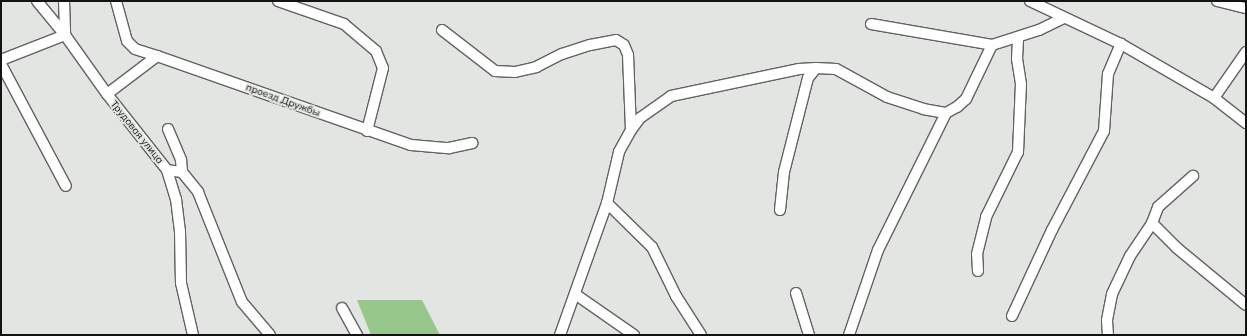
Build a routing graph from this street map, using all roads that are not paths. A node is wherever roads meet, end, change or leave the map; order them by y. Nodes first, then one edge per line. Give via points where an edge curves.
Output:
1 (37, 1) edge
2 (64, 1) edge
3 (116, 1) edge
4 (278, 1) edge
5 (1030, 1) edge
6 (1218, 1) edge
7 (1246, 8) edge
8 (1064, 18) junction
9 (871, 24) dead end
10 (442, 30) dead end
11 (65, 36) junction
12 (1018, 37) junction
13 (1121, 44) junction
14 (992, 45) junction
15 (1246, 52) edge
16 (157, 56) junction
17 (1, 60) edge
18 (1, 64) edge
19 (816, 68) junction
20 (106, 94) junction
21 (1214, 98) junction
22 (946, 113) junction
23 (1246, 123) edge
24 (168, 129) dead end
25 (631, 130) junction
26 (367, 131) junction
27 (472, 142) dead end
28 (167, 170) junction
29 (182, 172) junction
30 (1193, 176) dead end
31 (66, 186) dead end
32 (607, 203) junction
33 (780, 210) dead end
34 (1152, 224) junction
35 (978, 271) dead end
36 (796, 293) dead end
37 (575, 294) junction
38 (1246, 305) edge
39 (342, 308) dead end
40 (1012, 316) dead end
41 (193, 335) edge
42 (270, 335) edge
43 (358, 335) edge
44 (560, 335) edge
45 (634, 335) edge
46 (701, 335) edge
47 (808, 335) edge
48 (849, 335) edge
49 (1108, 335) edge

1 - 11 street, Трудовая улица
2 - 11 street
3 - 16 street, проезд Дружбы via 127,41 135,49
4 - 26 street via 344,24 376,51 383,68
5 - 8 street
6 - 7 street
8 - 12 street
8 - 13 street
9 - 14 street
10 - 25 street via 495,71 515,72 536,67 590,44 616,40 624,45 628,55
11 - 17 street
11 - 20 street, Трудовая улица
12 - 14 street
12 - 35 street via 1017,59 1021,84 1018,152 986,217 977,254
13 - 21 street
13 - 40 street via 1108,74 1104,131 1052,230
14 - 22 street via 966,99 957,108
15 - 21 street
16 - 20 street
16 - 26 street, проезд Дружбы
18 - 31 street
19 - 22 street via 836,69 887,97
19 - 25 street via 799,69 670,96 640,118
19 - 33 street via 808,78 784,172
20 - 28 street, Трудовая улица
21 - 23 street
22 - 48 street via 878,250
24 - 29 street via 181,160
25 - 32 street via 619,152
26 - 27 street, проезд Дружбы via 429,148 449,148
28 - 29 street, Трудовая улица
28 - 41 street via 176,199 180,231 181,284
29 - 42 street via 198,192 242,302
30 - 34 street via 1158,207
32 - 37 street
32 - 46 street via 652,247 676,296
34 - 38 street
34 - 49 street via 1130,256 1112,294 1107,320
36 - 47 street
37 - 44 street
37 - 45 street
39 - 43 street

